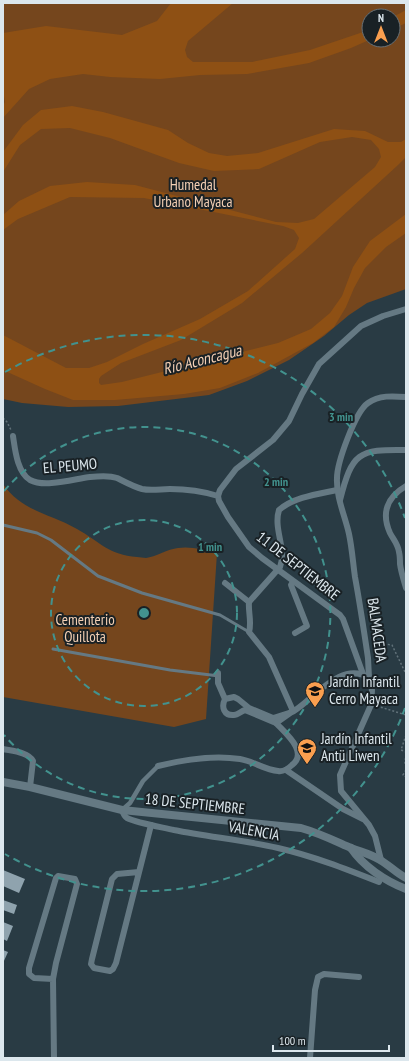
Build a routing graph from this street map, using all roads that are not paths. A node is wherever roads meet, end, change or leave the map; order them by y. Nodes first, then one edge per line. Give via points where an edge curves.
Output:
1 (406, 309) edge
2 (406, 397) edge
3 (13, 436) road end
4 (406, 450) edge
5 (406, 486) edge
6 (337, 490) junction
7 (218, 496) junction
8 (340, 500) junction
9 (3, 525) edge
10 (278, 569) junction
11 (293, 582) junction
12 (225, 584) dead end
13 (406, 588) edge
14 (249, 602) junction
15 (249, 632) junction
16 (295, 633) dead end
17 (53, 650) dead end
18 (219, 674) joint
19 (362, 674) junction
20 (369, 678) junction
21 (225, 699) junction
22 (293, 711) junction
23 (276, 723) junction
24 (3, 749) edge
25 (158, 766) joint
26 (286, 770) junction
27 (3, 782) edge
28 (30, 787) junction
29 (122, 810) junction
30 (366, 821) junction
31 (151, 825) junction
32 (351, 848) junction
33 (381, 860) junction
34 (139, 872) junction
35 (406, 878) edge
36 (379, 882) dead end
37 (406, 889) edge
38 (359, 977) dead end
39 (53, 979) junction
40 (54, 1058) edge
41 (310, 1058) edge

1 - 7 street via 361,326 319,364 289,421 273,440 236,469
2 - 6 street, BALMACEDA via 389,396 376,399 360,412 351,430 336,476
3 - 7 street, EL PEUMO via 21,468 25,475 36,482 99,476 115,478 142,489 193,490
4 - 8 street via 371,452 359,457 349,470
5 - 13 street via 390,500 385,519 390,534 396,541
6 - 8 street, BALMACEDA
6 - 10 street via 292,502 279,510 276,523 282,560
7 - 10 street, 11 DE SEPTIEMBRE via 218,501 228,517 250,547
8 - 20 street, BALMACEDA via 349,535 366,642
9 - 15 lane via 37,533 51,540 98,576 142,593 220,615
10 - 11 street, 11 DE SEPTIEMBRE
10 - 14 street
11 - 16 street via 291,585 307,626
11 - 19 street, 11 DE SEPTIEMBRE via 340,615
12 - 14 street
14 - 15 street
15 - 22 street via 269,656
17 - 18 lane via 170,670
18 - 21 street via 218,683
19 - 20 street
19 - 22 street via 338,676
20 - 30 street, BALMACEDA via 372,690 371,705 340,776 341,791
21 - 22 street via 234,697 250,708 273,718
21 - 23 street via 223,709 229,715 246,710
22 - 23 street
23 - 26 street via 295,743 298,753 295,763
24 - 28 street via 31,757 33,761
25 - 26 street via 172,762 222,758 241,759 280,771
25 - 29 street
26 - 30 street via 343,809
27 - 28 street, 18 DE SEPTIEMBRE
28 - 29 street, 18 DE SEPTIEMBRE
29 - 31 street, VALENCIA via 126,817
29 - 32 street, 18 DE SEPTIEMBRE via 301,828
30 - 33 street, BALMACEDA via 375,836
31 - 34 street
31 - 36 street, VALENCIA via 279,848
32 - 33 street, 18 DE SEPTIEMBRE
32 - 37 street via 358,858 382,876
33 - 35 street
34 - 34 street via 117,874 112,879 92,959 94,968 110,971 116,963
38 - 41 street via 324,974 318,977
39 - 39 street via 77,884 75,879 62,876 56,878 29,968 34,978
39 - 40 street

